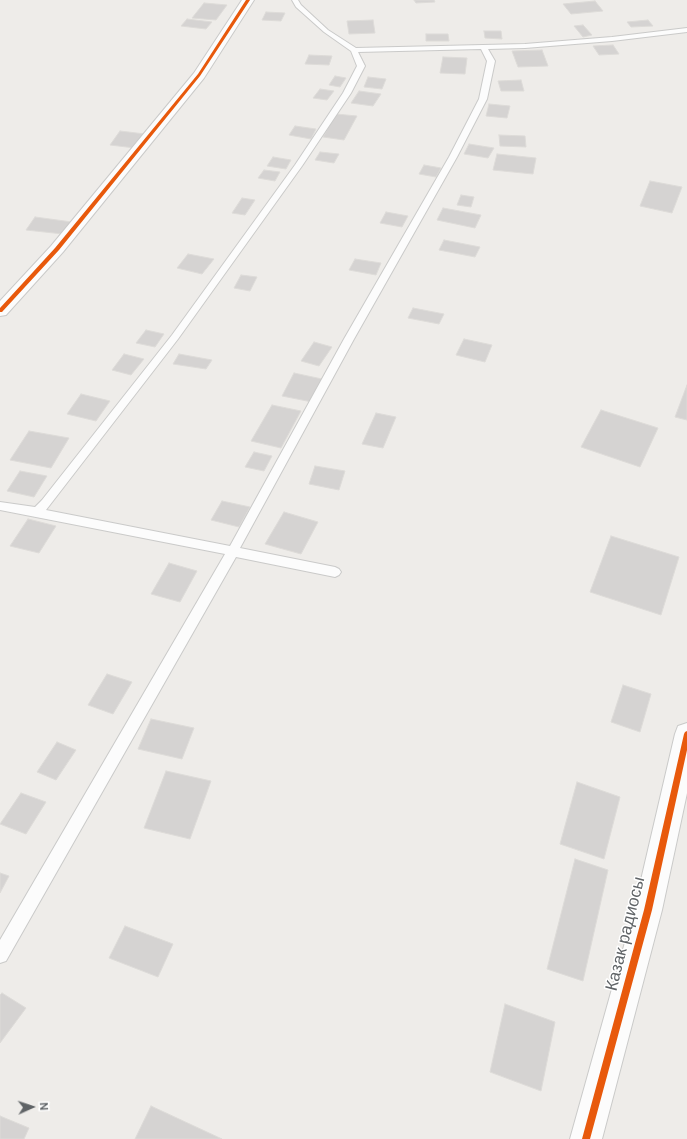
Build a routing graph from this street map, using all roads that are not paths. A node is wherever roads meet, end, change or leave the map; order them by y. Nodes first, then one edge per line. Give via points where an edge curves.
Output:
1 (248, 0) edge
2 (295, 0) edge
3 (687, 30) edge
4 (483, 47) junction
5 (354, 50) junction
6 (0, 311) edge
7 (0, 506) edge
8 (38, 512) junction
9 (233, 551) junction
10 (335, 572) dead end
11 (686, 743) edge
12 (0, 956) edge
13 (586, 1139) edge

1 - 6 street via 199,75 57,249
2 - 5 lane via 298,6 326,31
3 - 4 lane via 525,46
4 - 5 lane
4 - 9 lane via 491,61 483,99
5 - 8 lane via 361,66 347,93 298,166 175,336
7 - 8 lane
8 - 9 lane
9 - 10 lane
9 - 12 lane
11 - 13 street, Казак радиосы via 648,910

